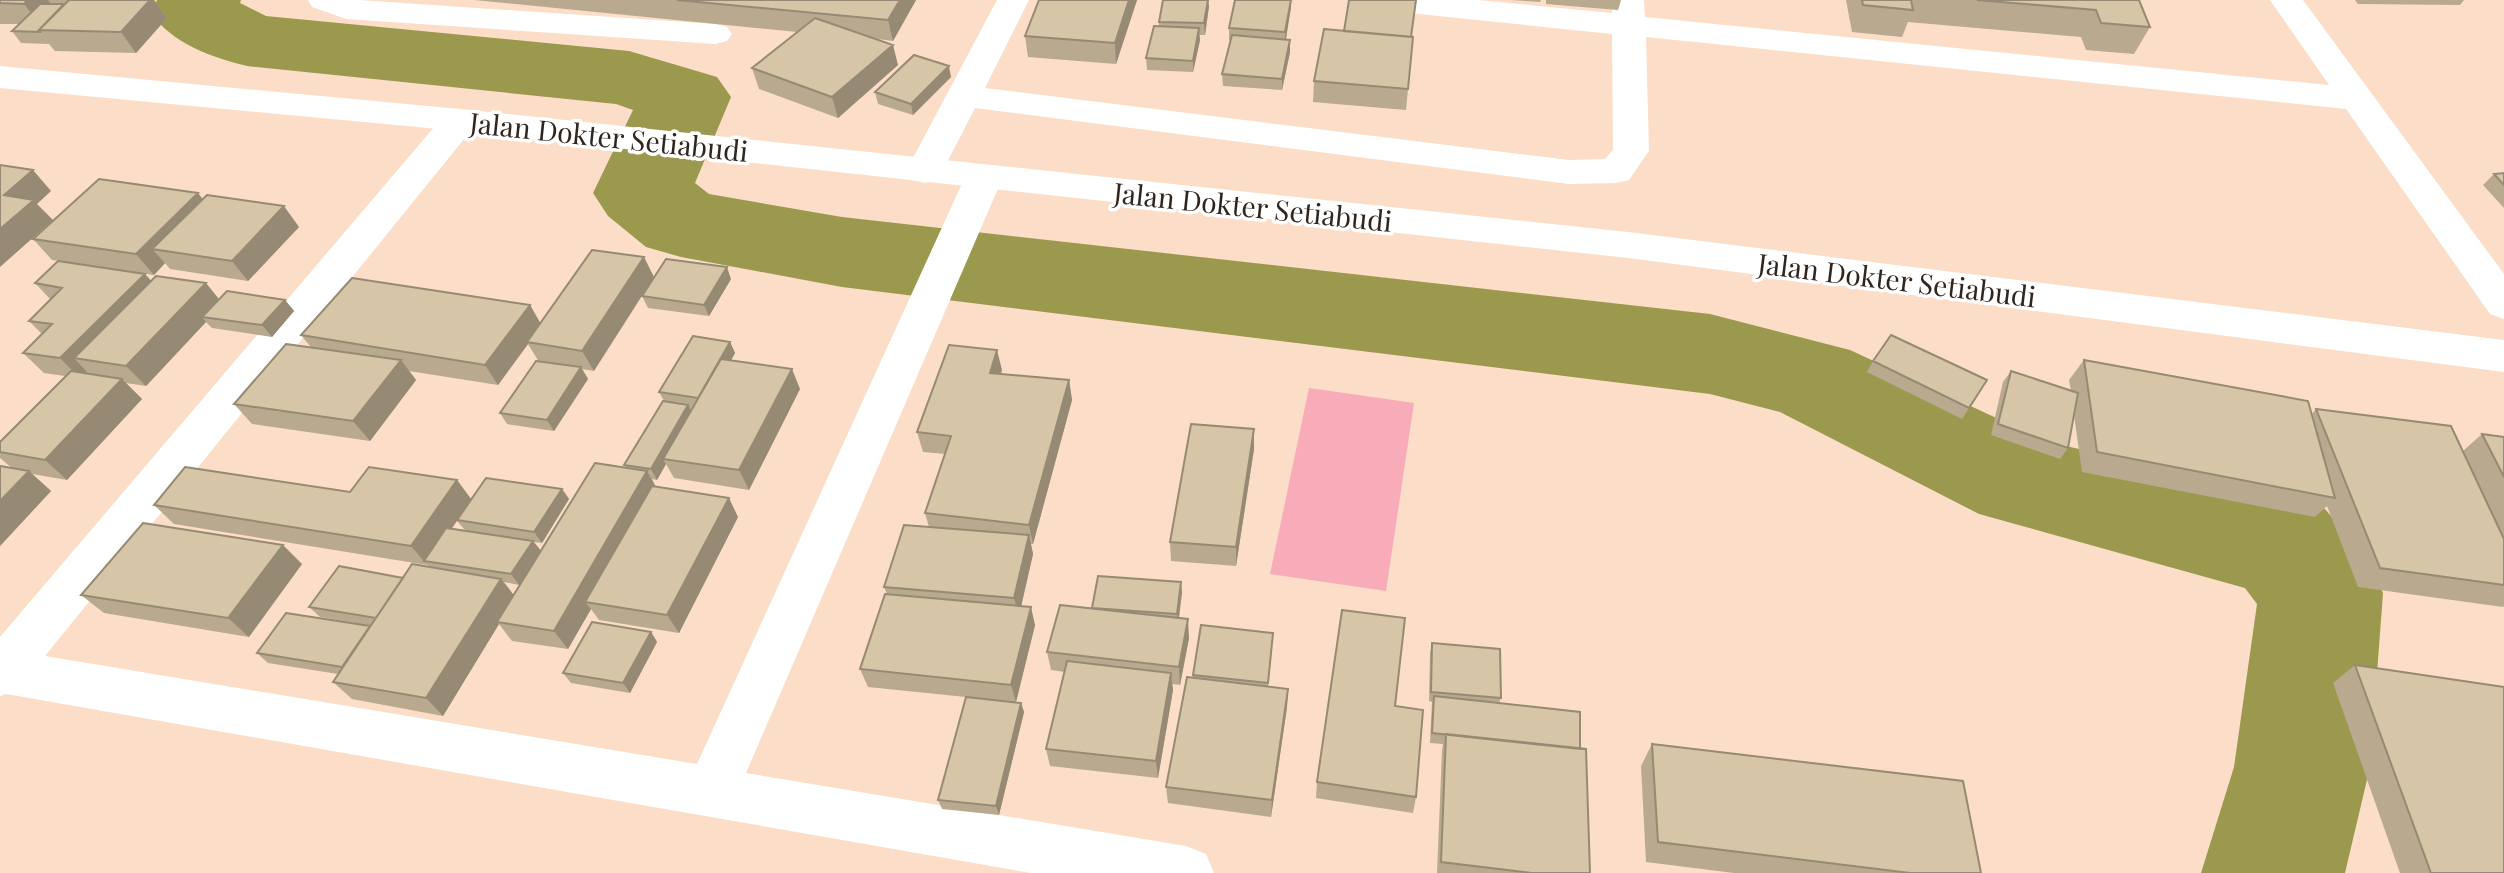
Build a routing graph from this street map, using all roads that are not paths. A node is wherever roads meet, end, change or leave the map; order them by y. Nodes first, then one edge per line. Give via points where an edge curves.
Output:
1 (324, 0) edge
2 (1013, 0) edge
3 (1380, 0) edge
4 (2286, 0) edge
5 (1628, 13) edge
6 (715, 34) edge
7 (0, 77) edge
8 (964, 96) junction
9 (2357, 99) junction
10 (460, 120) junction
11 (925, 171) junction
12 (984, 177) junction
13 (2504, 304) edge
14 (2504, 356) edge
15 (1, 672) edge
16 (711, 792) junction
17 (1186, 873) edge

1 - 6 street via 346,9
2 - 8 street
3 - 5 street
4 - 9 street
5 - 8 street via 1631,151 1616,171 1569,172
5 - 9 street
7 - 10 street, Jalan Dokter Setiabudi
8 - 11 street
9 - 13 street
10 - 11 street, Jalan Dokter Setiabudi
10 - 15 street
11 - 12 street, Jalan Dokter Setiabudi
12 - 14 street, Jalan Dokter Setiabudi via 1644,247
12 - 16 street
15 - 16 street
16 - 17 street

